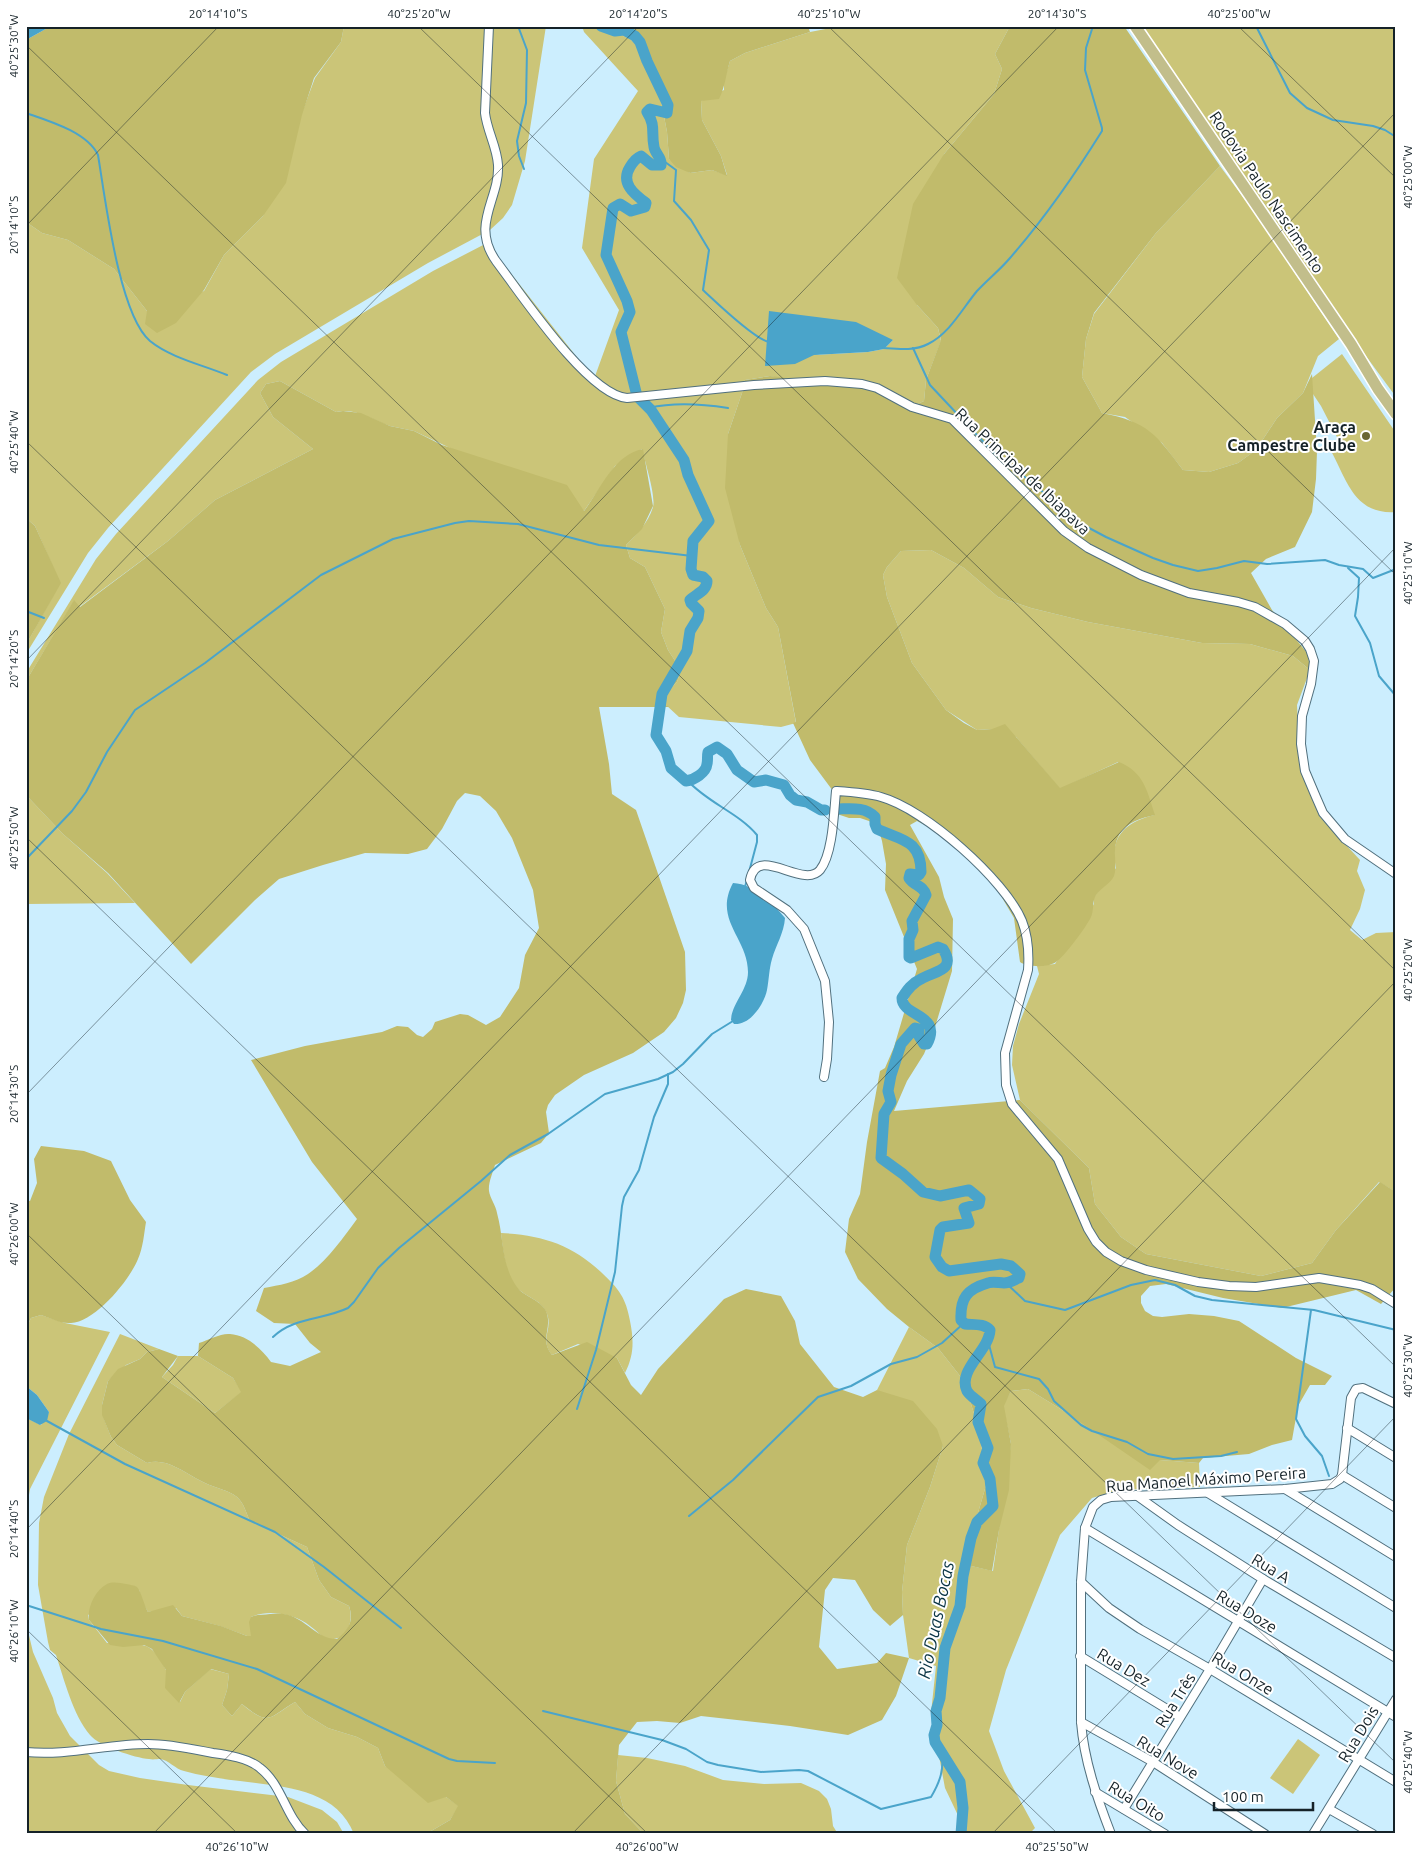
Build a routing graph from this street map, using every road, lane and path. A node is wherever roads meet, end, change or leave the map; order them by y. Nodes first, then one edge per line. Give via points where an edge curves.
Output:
1 (489, 26) edge
2 (1135, 26) edge
3 (1372, 376) junction
4 (1396, 401) edge
5 (1396, 414) edge
6 (1396, 874) edge
7 (824, 1078) dead end
8 (1396, 1304) edge
9 (1396, 1404) edge
10 (1347, 1428) junction
11 (1396, 1458) edge
12 (1342, 1475) junction
13 (1285, 1488) junction
14 (1208, 1493) junction
15 (1136, 1495) junction
16 (1396, 1508) edge
17 (1085, 1528) junction
18 (1396, 1557) edge
19 (1263, 1579) junction
20 (1081, 1582) junction
21 (1396, 1608) edge
22 (1238, 1621) junction
23 (1080, 1656) junction
24 (1396, 1658) edge
25 (1210, 1669) junction
26 (1396, 1699) edge
27 (1388, 1712) junction
28 (1180, 1717) junction
29 (1396, 1717) edge
30 (1081, 1722) junction
31 (26, 1752) edge
32 (1359, 1760) junction
33 (1153, 1762) junction
34 (1396, 1782) edge
35 (1095, 1792) junction
36 (1124, 1809) junction
37 (1329, 1809) junction
38 (305, 1834) edge
39 (1111, 1834) edge
40 (1165, 1834) edge
41 (1265, 1834) edge
42 (1313, 1834) edge
43 (1372, 1834) edge

1 - 6 street, Rua Principal de Ibiapava via 485,113 498,170 487,214 485,238 496,261 572,359 606,390 627,398 825,381 877,388 912,407 952,419 1064,531 1088,548 1149,578 1188,593 1255,607 1285,624 1305,641 1314,661 1302,716 1301,744 1305,771 1323,813 1344,839
2 - 3 main road, Rodovia Paulo Nascimento
3 - 4 main road, Rodovia Paulo Nascimento
3 - 5 main road, Rodovia Paulo Nascimento
7 - 8 street via 829,1022 826,980 804,929 787,910 754,888 750,880 754,872 765,865 804,876 814,875 819,870 832,832 836,791 882,798 906,808 938,829 989,874 1010,900 1022,922 1028,970 1005,1053 1006,1085 1012,1104 1058,1159 1096,1242 1106,1252 1121,1262 1198,1282 1256,1287 1319,1278 1372,1289
9 - 10 street via 1363,1388 1356,1389 1351,1398
10 - 11 street
10 - 12 street
12 - 13 street, Rua Manoel Máximo Pereira via 1332,1484
12 - 16 street
13 - 14 street, Rua Manoel Máximo Pereira
13 - 18 street
14 - 15 street, Rua Manoel Máximo Pereira
14 - 21 street
15 - 17 street, Rua Manoel Máximo Pereira via 1101,1500 1090,1511
15 - 19 street, Rua A
17 - 20 street, Rua Manoel Máximo Pereira
17 - 22 street, Rua Doze
19 - 22 street, Rua Três
19 - 24 street, Rua A
20 - 23 street, Rua Manoel Máximo Pereira
20 - 25 street, Rua Onze via 1124,1619
22 - 25 street, Rua Três
22 - 27 street, Rua Doze
23 - 28 street, Rua Dez
23 - 30 street, Rua Manoel Máximo Pereira
25 - 28 street, Rua Três
25 - 32 street, Rua Onze
26 - 27 street, Rua Dois
27 - 29 street, Rua Doze
27 - 32 street, Rua Dois
28 - 33 street, Rua Três
30 - 33 street, Rua Nove
30 - 35 street, Rua Manoel Máximo Pereira
31 - 38 street via 55,1754 149,1744 250,1762 269,1776
32 - 34 street, Rua Onze
32 - 37 street, Rua Dois
33 - 36 street, Rua Três
33 - 41 street, Rua Nove
35 - 36 street, Rua Oito
35 - 39 street, Rua Manoel Máximo Pereira
36 - 40 street, Rua Oito
37 - 42 street, Rua Dois
37 - 43 street

